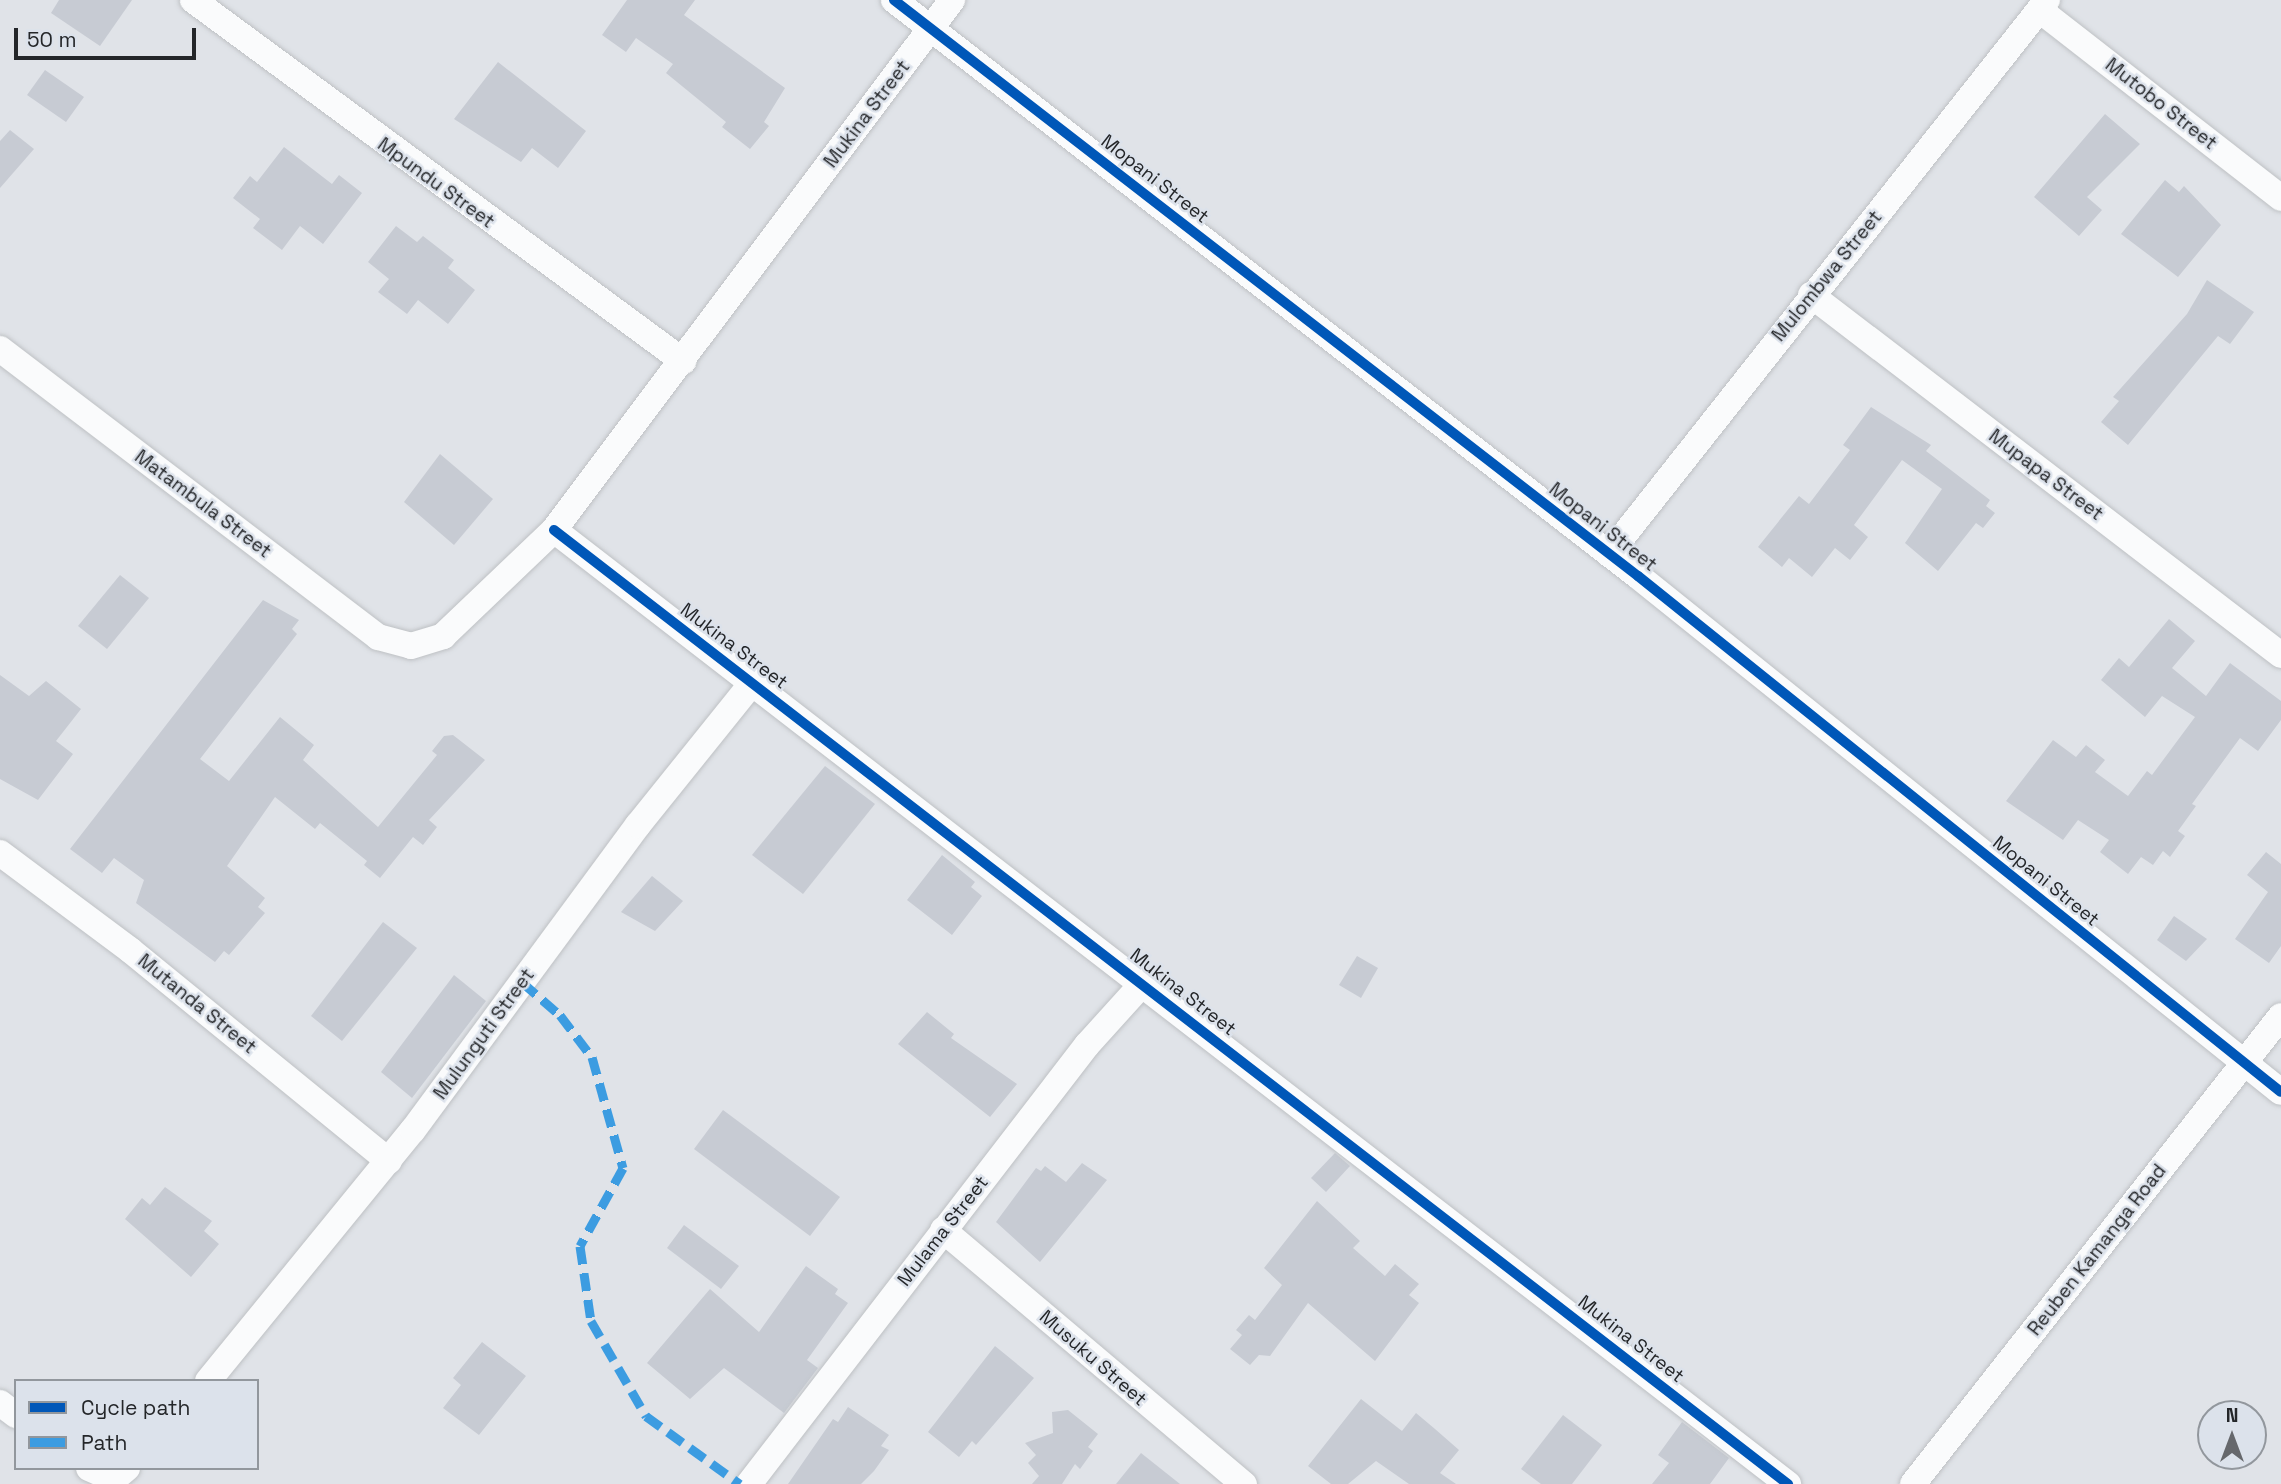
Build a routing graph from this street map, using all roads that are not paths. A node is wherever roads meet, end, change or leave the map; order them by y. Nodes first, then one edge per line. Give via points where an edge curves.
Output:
1 (193, 0) edge
2 (894, 0) edge
3 (952, 0) edge
4 (2044, 5) edge
5 (931, 28) junction
6 (2281, 198) edge
7 (1811, 295) junction
8 (0, 349) edge
9 (683, 361) junction
10 (554, 530) junction
11 (1609, 554) junction
12 (411, 646) joint
13 (2281, 655) edge
14 (753, 682) junction
15 (0, 853) edge
16 (1143, 983) junction
17 (2281, 1016) edge
18 (2244, 1062) junction
19 (2281, 1092) edge
20 (389, 1161) junction
21 (943, 1230) junction
22 (210, 1379) edge
23 (99, 1470) edge
24 (120, 1474) edge
25 (749, 1484) edge
26 (1244, 1484) edge
27 (1788, 1484) edge
28 (1913, 1484) edge

1 - 9 street, Mpundu Street
2 - 5 street, Mopani Street
3 - 5 street, Mukina Street
4 - 6 street, Mutobo Street
4 - 7 street, Mulombwa Street
5 - 9 street, Mukina Street
5 - 11 street, Mopani Street
7 - 11 street, Mulombwa Street
7 - 13 street, Mupapa Street
8 - 12 street, Matambula Street via 378,637
9 - 10 street, Mukina Street
10 - 12 street, Mukina Street via 443,636
10 - 14 street, Mukina Street
11 - 18 street, Mopani Street
14 - 16 street, Mukina Street
14 - 20 street, Mulunguti Street via 638,825
15 - 20 street, Mutanda Street via 130,950
16 - 21 street, Mulama Street via 1087,1045
16 - 27 street, Mukina Street
17 - 18 street, Reuben Kamanga Road
18 - 19 street, Mopani Street
18 - 28 street, Reuben Kamanga Road
20 - 22 street, Mulunguti Street
21 - 25 street, Mulama Street
21 - 26 street, Musuku Street
23 - 24 street

